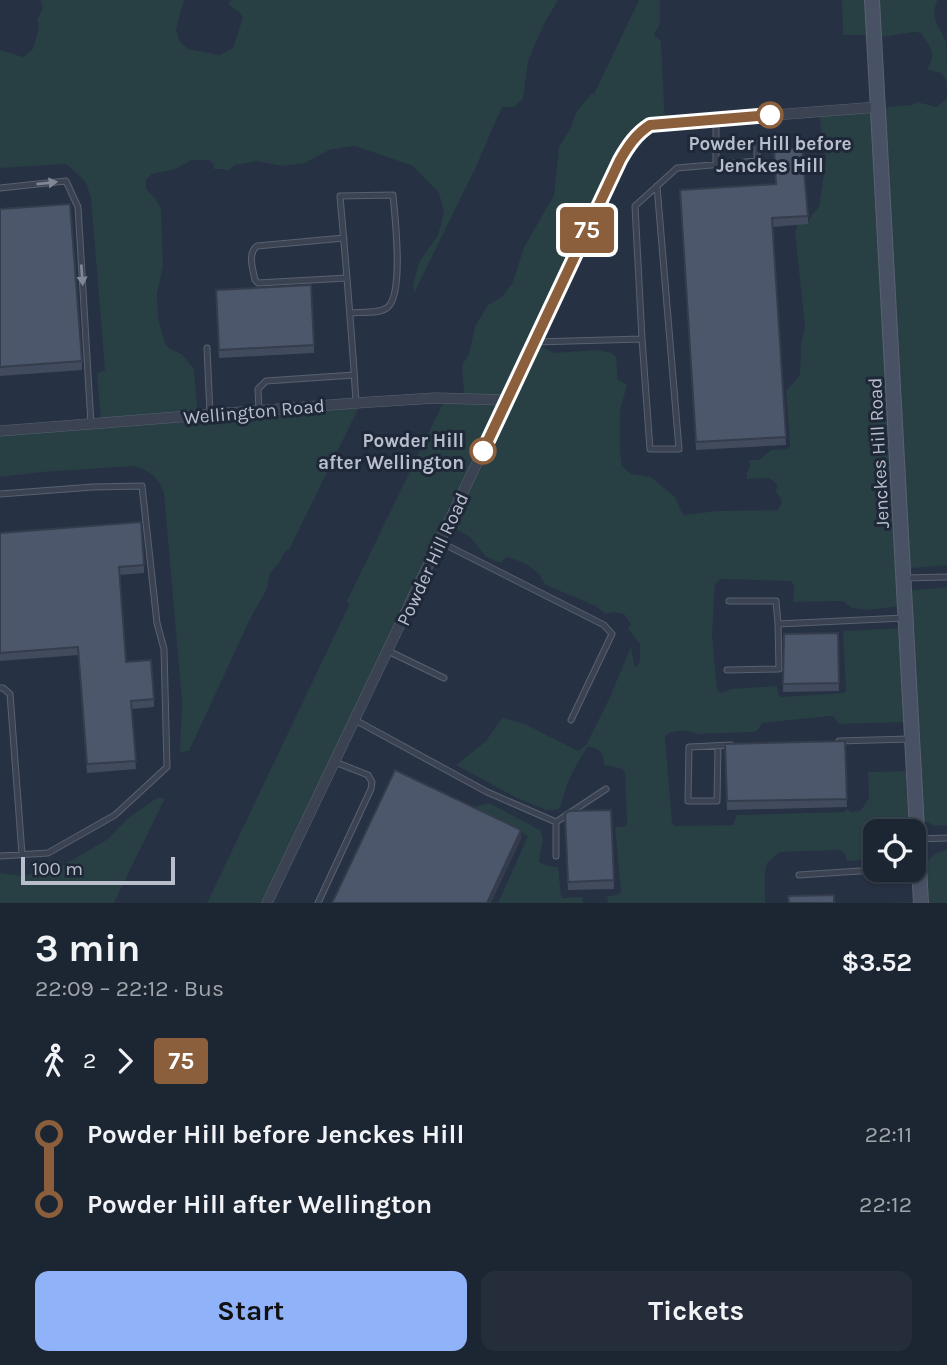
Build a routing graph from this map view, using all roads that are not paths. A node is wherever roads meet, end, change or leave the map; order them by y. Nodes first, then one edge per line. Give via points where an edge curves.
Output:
1 (872, 0) edge
2 (878, 107) junction
3 (716, 119) junction
4 (716, 146) junction
5 (716, 165) junction
6 (657, 186) junction
7 (0, 188) edge
8 (344, 238) junction
9 (347, 278) junction
10 (351, 313) junction
11 (642, 339) junction
12 (534, 342) junction
13 (206, 348) dead end
14 (355, 375) junction
15 (508, 400) junction
16 (356, 402) junction
17 (259, 411) junction
18 (210, 414) junction
19 (91, 424) junction
20 (0, 431) edge
21 (0, 494) edge
22 (440, 542) junction
23 (947, 577) edge
24 (904, 578) junction
25 (729, 601) dead end
26 (906, 618) junction
27 (778, 624) junction
28 (388, 650) junction
29 (727, 670) dead end
30 (444, 678) dead end
31 (0, 688) edge
32 (355, 720) junction
33 (571, 720) dead end
34 (913, 739) junction
35 (829, 742) edge
36 (732, 745) edge
37 (718, 746) junction
38 (335, 762) junction
39 (606, 789) dead end
40 (917, 819) edge
41 (556, 822) junction
42 (947, 838) edge
43 (926, 839) edge
44 (22, 854) junction
45 (0, 856) edge
46 (556, 856) dead end
47 (863, 871) edge
48 (799, 875) dead end
49 (918, 882) edge
50 (267, 903) edge
51 (318, 903) edge
52 (921, 903) edge

1 - 2 main road, Jenckes Hill Road
2 - 3 street, Powder Hill Road
2 - 24 main road, Jenckes Hill Road
3 - 4 lane
3 - 12 street, Powder Hill Road via 650,125 631,142
4 - 5 lane
4 - 5 lane via 757,144 757,161
5 - 6 lane via 677,168
6 - 11 lane via 635,206
6 - 11 lane via 679,449 650,449
7 -> 19 lane via 66,181 78,207
8 - 9 lane
8 - 9 lane via 257,246 251,254 258,283
8 - 10 lane via 340,196 393,195 398,264 393,297 381,311
9 - 10 lane
10 - 14 lane
11 - 12 lane
12 - 15 street, Powder Hill Road
13 - 18 lane
14 - 16 lane
14 - 17 lane via 266,382 258,389
15 - 16 street, Wellington Road
15 - 22 street, Powder Hill Road
16 - 17 street, Wellington Road
17 - 18 street, Wellington Road
18 - 19 street, Wellington Road
19 - 20 street, Wellington Road
21 - 44 lane via 142,486 164,649 167,767 115,815 48,853
22 - 28 street, Powder Hill Road
22 - 33 lane via 604,625 612,634
23 - 24 lane
24 - 26 main road, Jenckes Hill Road
25 - 27 lane via 776,601
26 - 27 lane
26 - 34 main road, Jenckes Hill Road
27 - 29 lane via 779,669
28 - 30 lane
28 - 32 street, Powder Hill Road
31 - 44 lane via 10,694
32 - 38 street, Powder Hill Road
32 - 41 lane via 487,792
34 - 35 lane
34 - 40 main road, Jenckes Hill Road
36 - 37 lane
37 - 37 lane via 689,747 688,801 717,801
38 - 50 street, Powder Hill Road
38 - 51 lane via 368,775 372,782
39 - 41 lane
41 - 46 lane
42 - 43 lane
44 - 45 lane
47 - 48 lane
49 - 52 main road, Jenckes Hill Road

